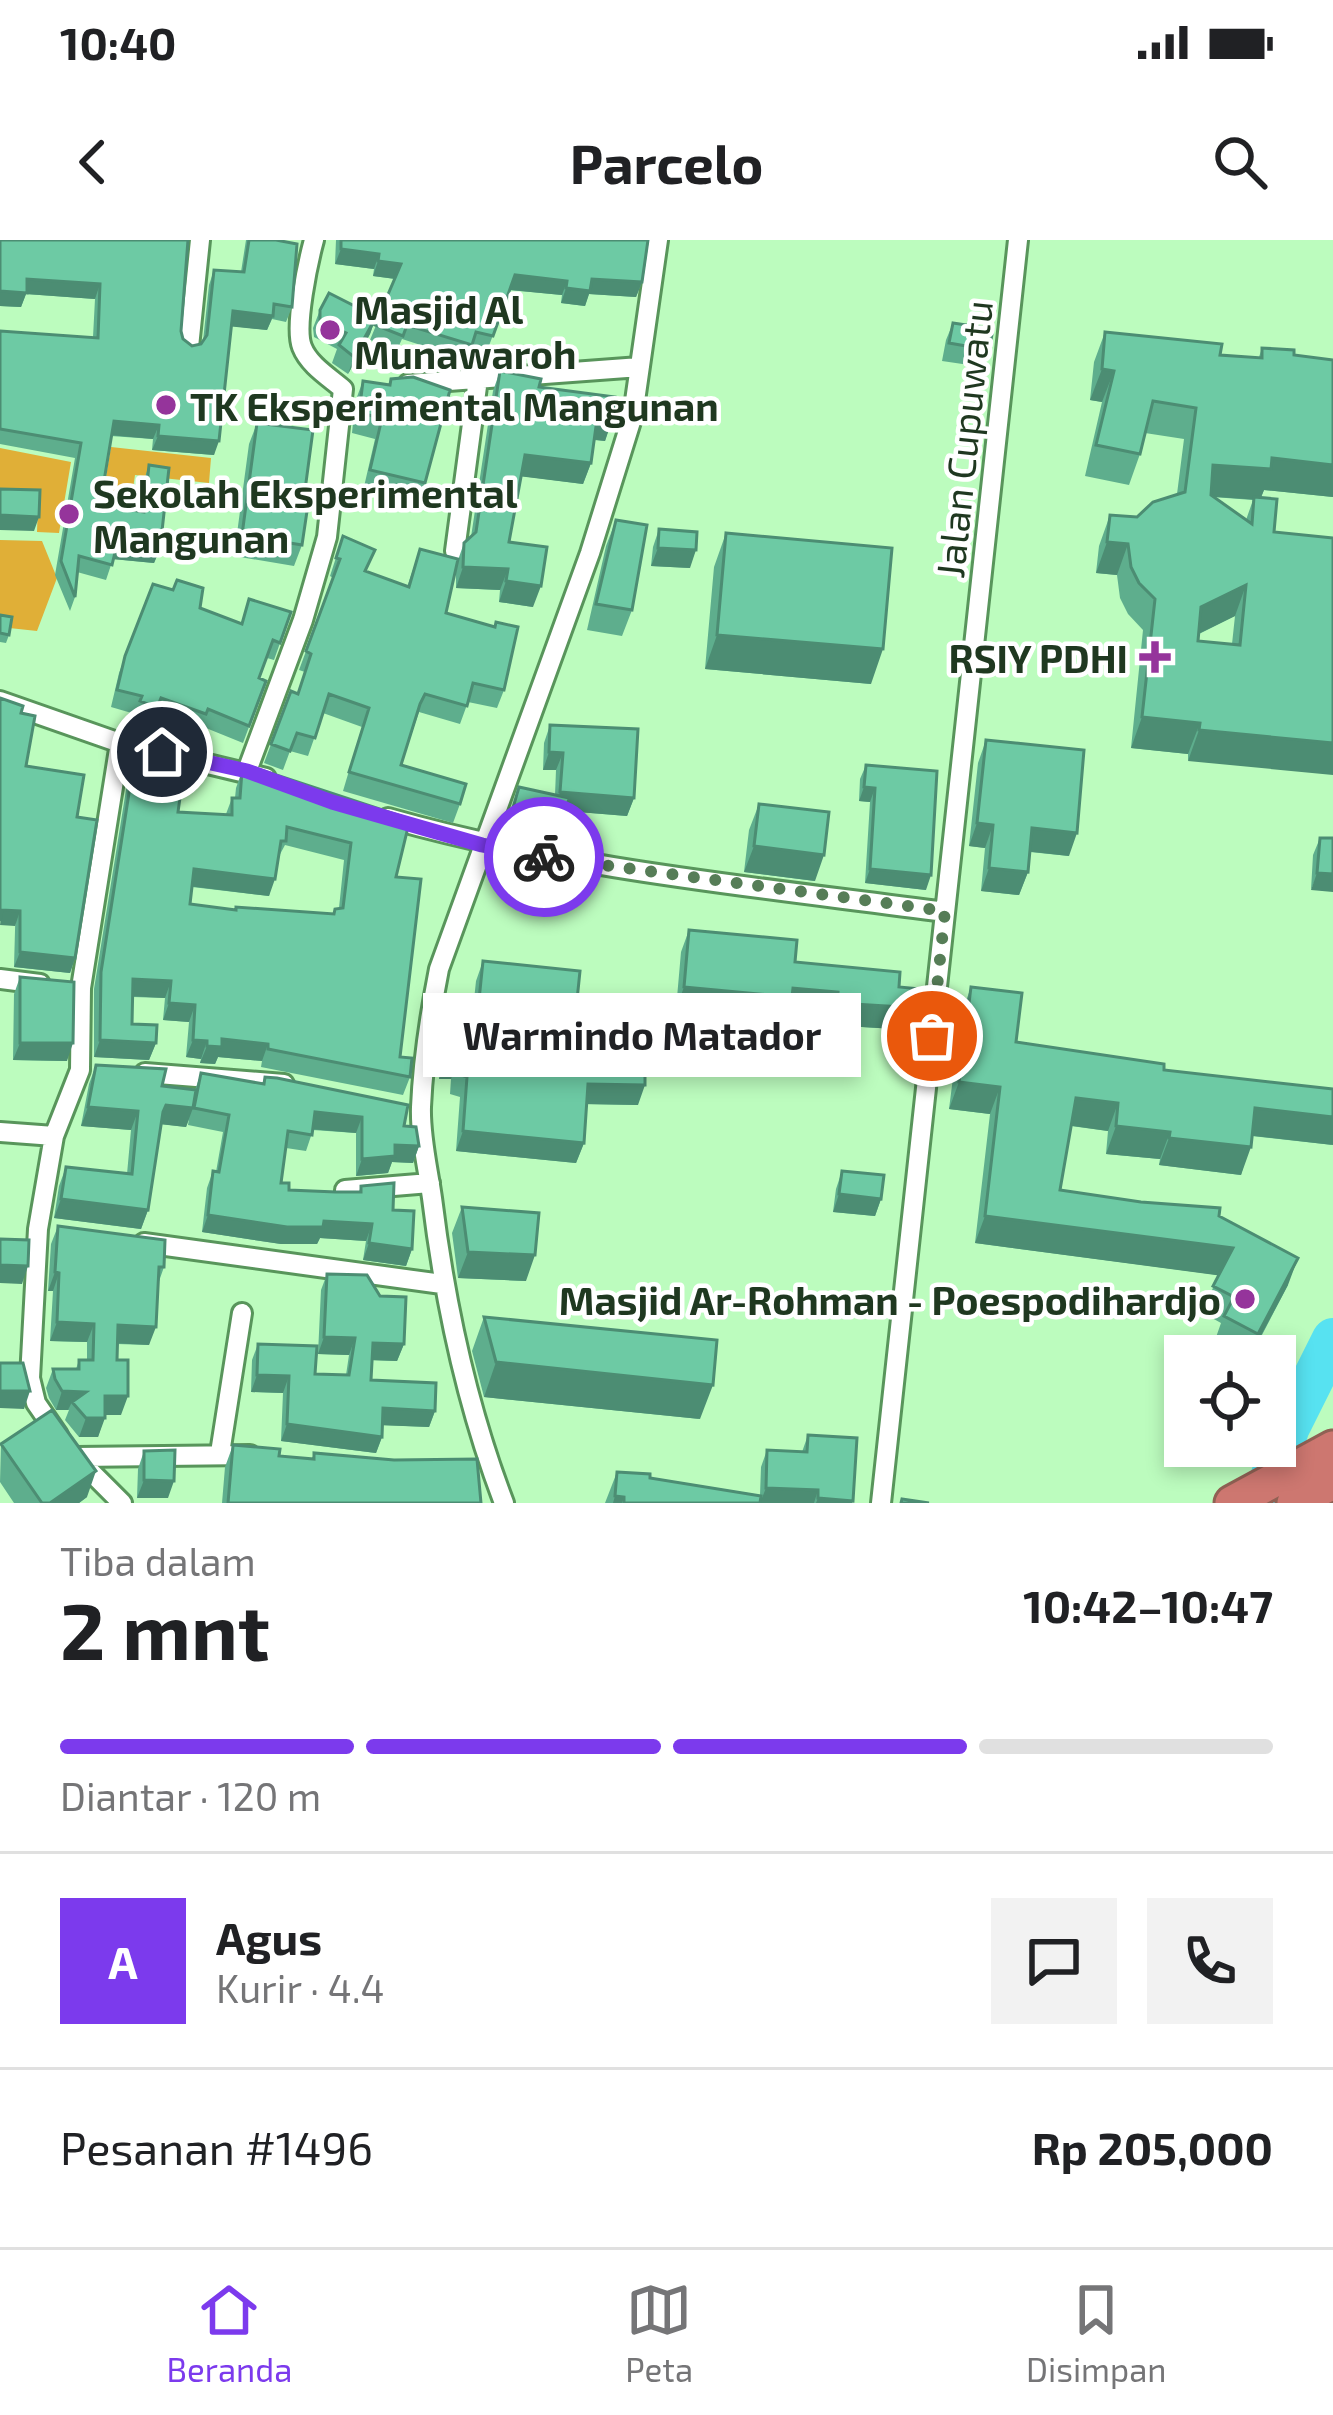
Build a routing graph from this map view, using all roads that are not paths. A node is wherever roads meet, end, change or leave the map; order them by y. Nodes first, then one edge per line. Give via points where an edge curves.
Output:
1 (200, 240) edge
2 (658, 240) edge
3 (1018, 240) edge
4 (307, 245) edge
5 (189, 347) edge
6 (640, 367) junction
7 (478, 379) junction
8 (388, 386) edge
9 (366, 387) edge
10 (344, 389) junction
11 (455, 551) dead end
12 (0, 700) edge
13 (120, 743) junction
14 (247, 771) junction
15 (289, 787) edge
16 (374, 814) edge
17 (482, 845) junction
18 (945, 911) junction
19 (0, 979) edge
20 (81, 988) junction
21 (80, 1070) junction
22 (104, 1072) edge
23 (127, 1072) edge
24 (294, 1086) edge
25 (400, 1108) edge
26 (421, 1112) junction
27 (0, 1132) edge
28 (54, 1136) junction
29 (430, 1183) junction
30 (345, 1190) edge
31 (38, 1229) junction
32 (60, 1232) edge
33 (128, 1241) edge
34 (442, 1284) junction
35 (242, 1312) dead end
36 (220, 1453) junction
37 (76, 1457) junction
38 (279, 1457) edge
39 (1319, 1476) edge
40 (113, 1500) edge
41 (504, 1503) edge
42 (881, 1503) edge
43 (1232, 1503) edge

1 - 5 street
2 - 6 street
3 - 18 street, Jalan Cupuwatu
4 - 10 street via 302,348
6 - 7 street
6 - 17 street via 590,553
7 - 8 street
7 - 11 street
9 - 10 street
10 - 14 street via 327,538
12 - 13 street
13 - 14 street
13 - 20 street
14 - 15 street
16 - 17 street
17 - 18 street
17 - 26 street via 439,969
18 - 42 street, Jalan Cupuwatu
19 - 20 street
20 - 21 street
21 - 22 street
21 - 28 street
23 - 24 street
25 - 26 street
26 - 29 street
27 - 28 street
28 - 31 street
29 - 30 street
29 - 34 street
31 - 32 street
31 - 37 street via 30,1378 36,1403
33 - 34 street
34 - 41 street via 478,1467
35 - 36 street
36 - 37 street
36 - 38 street
37 - 40 street
39 - 43 highway

